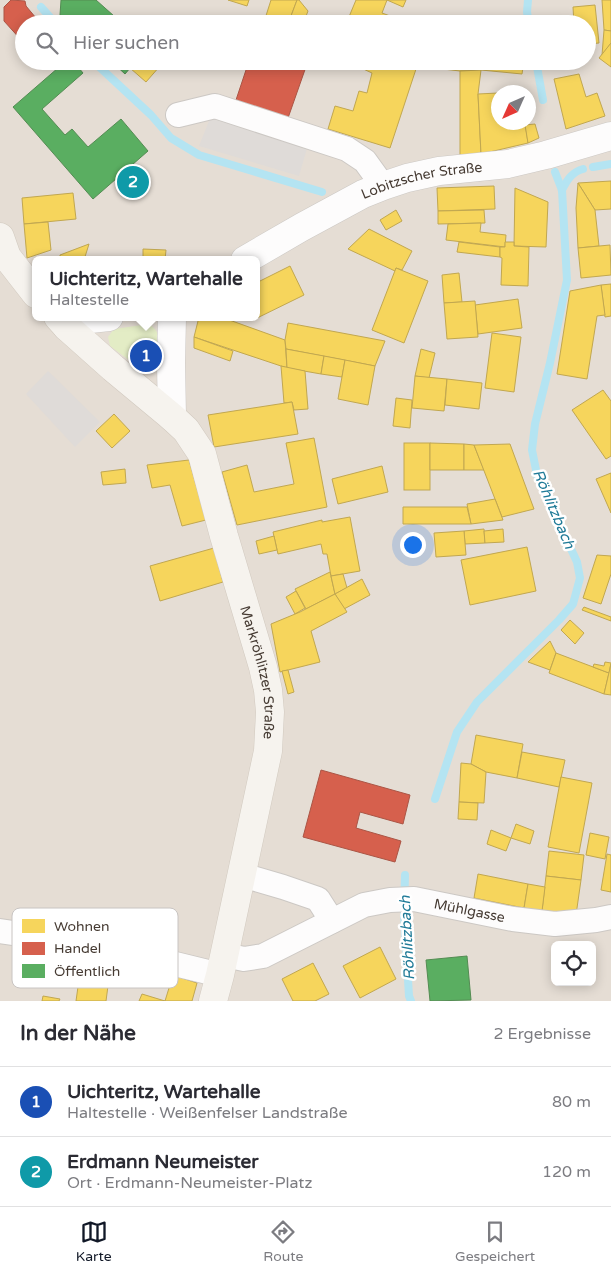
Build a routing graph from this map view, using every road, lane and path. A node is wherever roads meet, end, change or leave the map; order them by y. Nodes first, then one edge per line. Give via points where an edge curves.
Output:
1 (178, 115) dead end
2 (611, 136) edge
3 (383, 186) junction
4 (0, 237) edge
5 (251, 256) edge
6 (32, 289) edge
7 (172, 321) edge
8 (62, 322) edge
9 (172, 417) junction
10 (242, 875) junction
11 (611, 917) edge
12 (332, 921) junction
13 (178, 962) edge
14 (222, 965) junction
15 (213, 1001) edge

1 - 3 street via 214,106 347,149 366,161
2 - 3 street, Lobitzscher Straße via 508,164 439,171
3 - 5 street, Lobitzscher Straße
4 - 6 main road via 7,257
7 - 9 street
8 - 9 main road, Markröhlitzer Straße
9 - 10 main road, Markröhlitzer Straße via 186,430 202,454 268,690 268,752
10 - 12 street via 318,899
10 - 14 main road, Markröhlitzer Straße
11 - 12 street, Mühlgasse via 555,924 414,899 364,905
12 - 14 street, Mühlgasse via 263,956
13 - 14 street, Mühlgasse
14 - 15 main road, Markröhlitzer Straße

